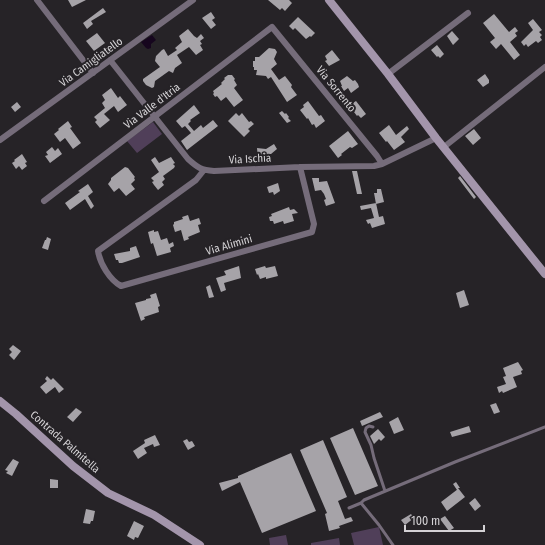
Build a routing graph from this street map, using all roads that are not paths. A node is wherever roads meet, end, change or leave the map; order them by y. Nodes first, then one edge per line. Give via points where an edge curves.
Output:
1 (37, 0) edge
2 (192, 0) edge
3 (329, 0) edge
4 (468, 13) dead end
5 (272, 27) joint
6 (110, 60) junction
7 (545, 67) edge
8 (93, 73) junction
9 (388, 74) junction
10 (154, 117) junction
11 (436, 138) junction
12 (0, 140) edge
13 (444, 147) junction
14 (382, 164) junction
15 (300, 167) junction
16 (204, 170) junction
17 (44, 201) dead end
18 (545, 274) edge
19 (0, 401) edge
20 (373, 427) dead end
21 (545, 427) edge
22 (385, 491) junction
23 (360, 503) junction
24 (349, 508) dead end
25 (200, 545) edge
26 (393, 545) edge

1 - 8 street
2 - 6 street, Via Camigliatello
3 - 9 main road
4 - 9 street
5 - 10 street, Via Valle d'Itria
5 - 14 street, Via Sorrento
6 - 8 street, Via Camigliatello
6 - 10 street
7 - 13 street
8 - 12 street, Via Camigliatello
9 - 11 main road
10 - 16 street via 188,159
10 - 17 street, Via Valle d'Itria
11 - 13 main road
11 - 14 street, Via Ischia
13 - 18 main road
14 - 15 street, Via Ischia
15 - 16 street, Via Ischia
15 - 16 street, Via Alimini via 314,224 312,232 121,286 114,282 99,258 98,251 196,180
19 - 25 main road, Contrada Palmitella via 73,466 108,492 154,515
20 - 22 lane via 369,426 365,432
21 - 22 lane
22 - 23 lane
23 - 24 lane
23 - 26 lane

